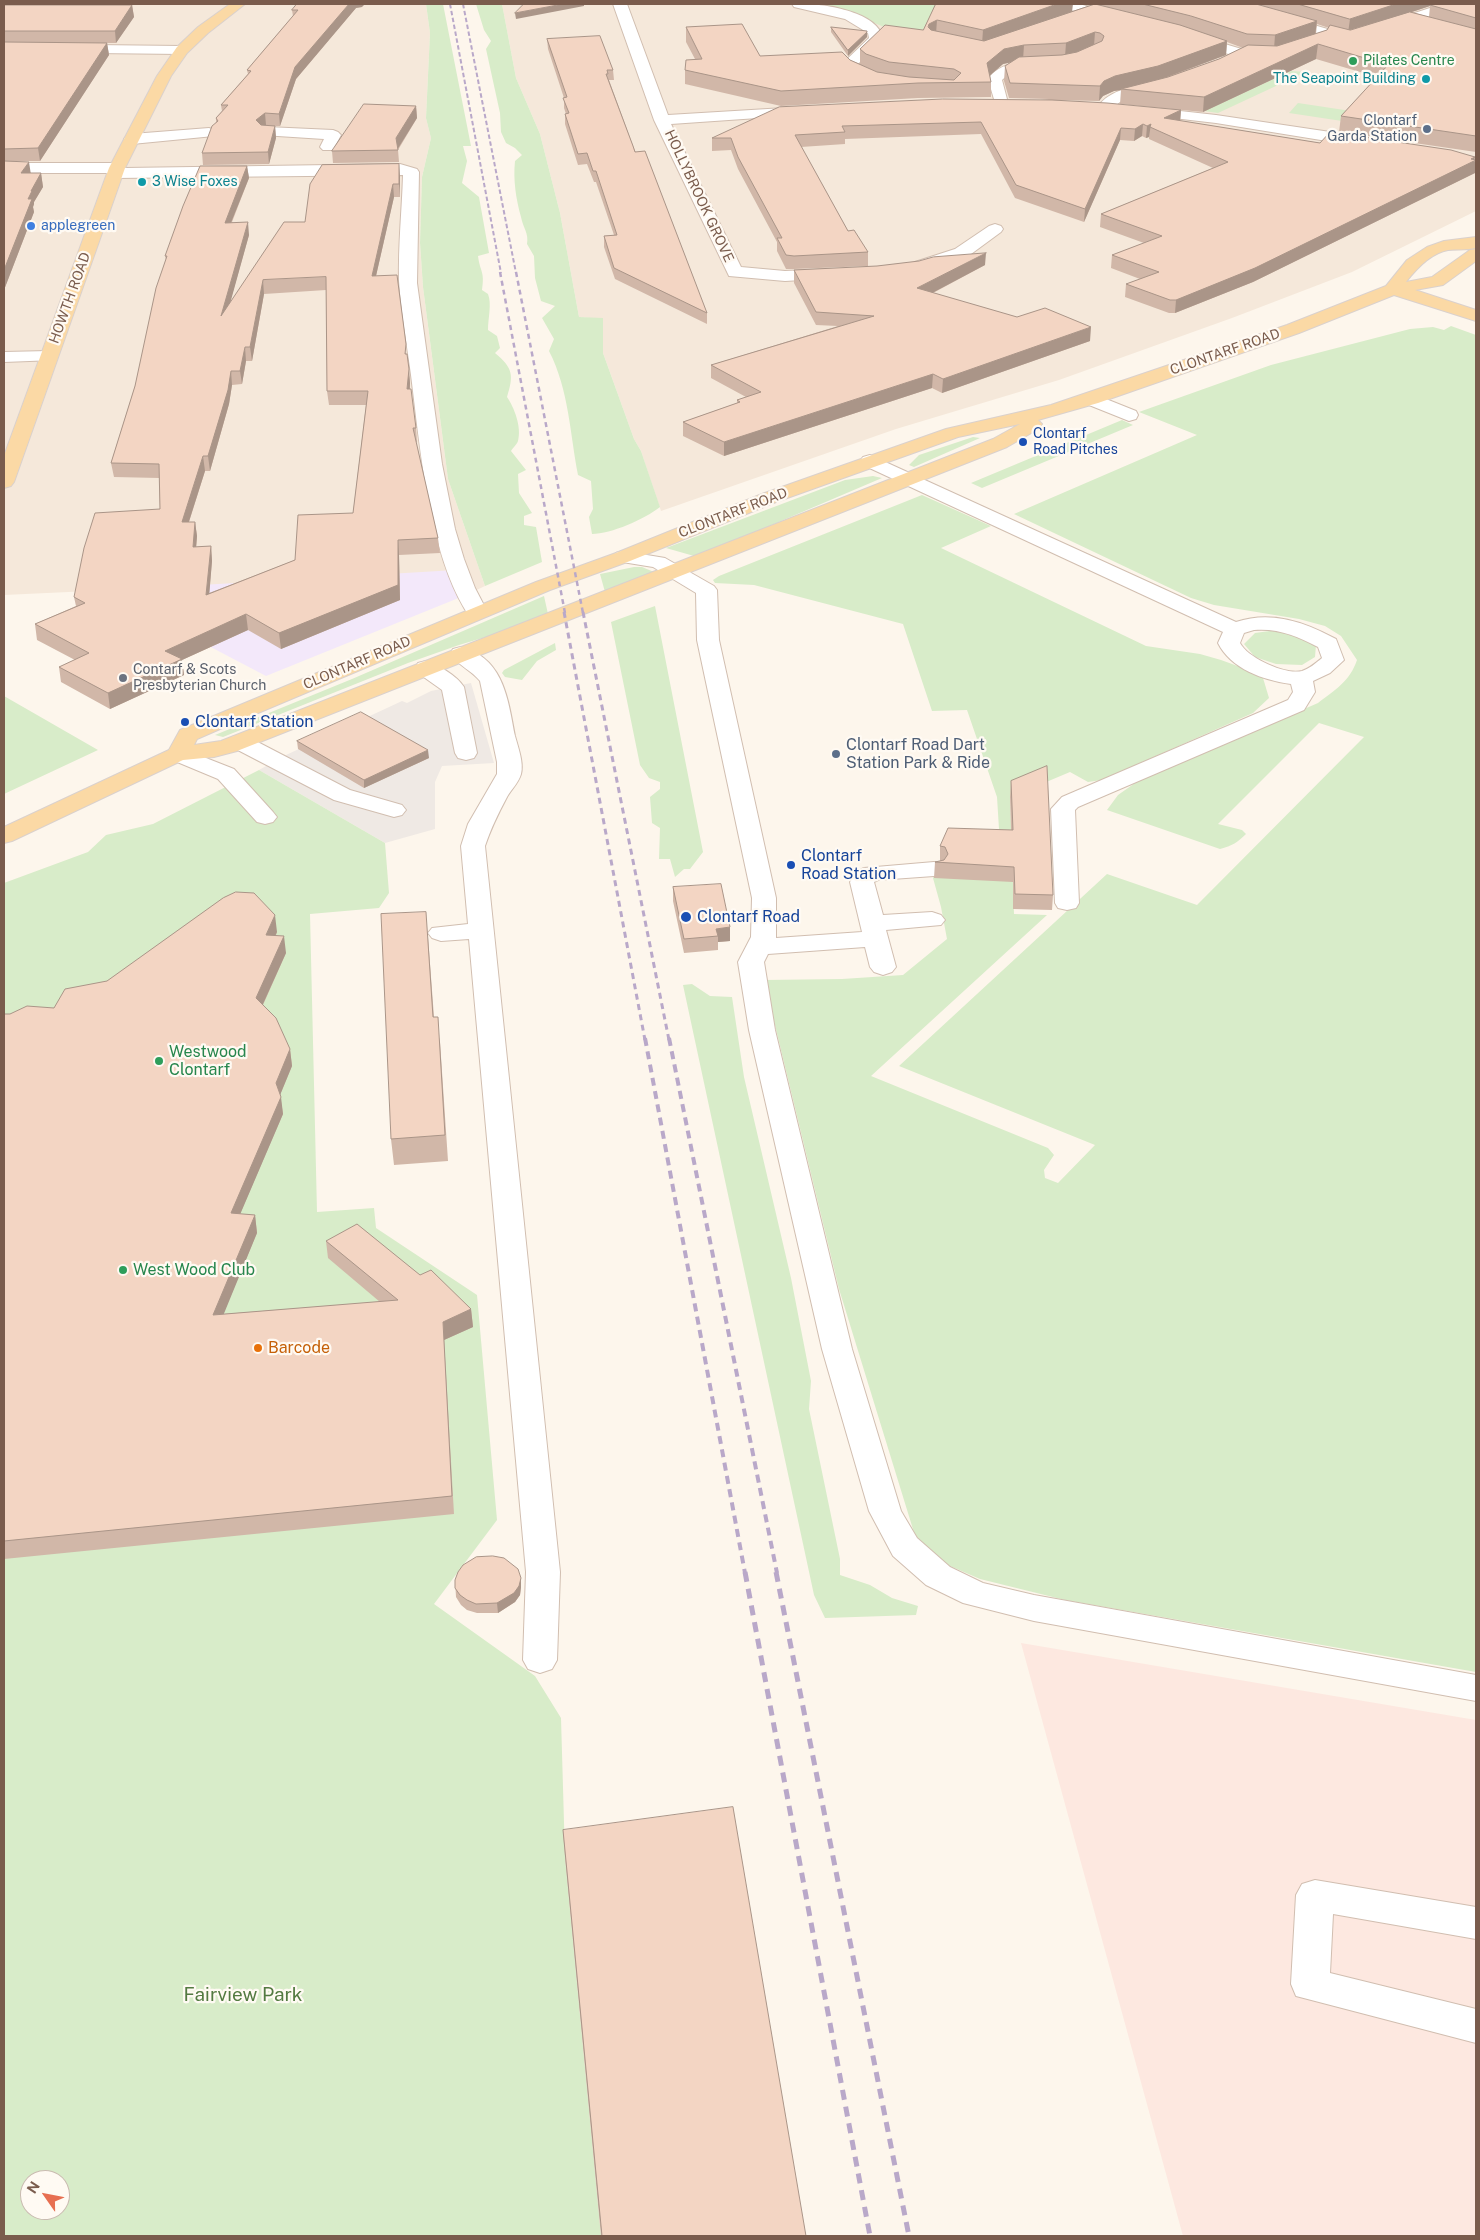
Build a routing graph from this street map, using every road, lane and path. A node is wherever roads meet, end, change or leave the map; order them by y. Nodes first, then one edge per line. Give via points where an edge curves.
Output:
1 (238, 4) edge
2 (620, 4) edge
3 (799, 4) edge
4 (1064, 4) edge
5 (1228, 4) edge
6 (1455, 4) edge
7 (1092, 12) junction
8 (1406, 19) junction
9 (1129, 21) edge
10 (1065, 22) edge
11 (1434, 27) edge
12 (1175, 33) edge
13 (4, 48) edge
14 (182, 50) junction
15 (1284, 52) edge
16 (1244, 54) junction
17 (1226, 62) edge
18 (1060, 64) edge
19 (888, 82) edge
20 (1170, 84) edge
21 (983, 103) edge
22 (1000, 103) junction
23 (1019, 104) edge
24 (1086, 107) edge
25 (1104, 108) junction
26 (816, 110) edge
27 (662, 120) junction
28 (267, 132) edge
29 (209, 133) edge
30 (132, 139) junction
31 (1377, 144) edge
32 (328, 147) dead end
33 (4, 168) edge
34 (116, 171) junction
35 (995, 229) dead end
36 (1475, 249) edge
37 (904, 269) edge
38 (843, 274) edge
39 (1393, 289) junction
40 (1476, 316) edge
41 (4, 356) edge
42 (49, 356) junction
43 (1091, 399) junction
44 (1056, 410) junction
45 (1129, 415) dead end
46 (870, 461) junction
47 (910, 480) junction
48 (4, 482) edge
49 (623, 557) junction
50 (676, 572) junction
51 (477, 613) junction
52 (1235, 629) junction
53 (460, 654) junction
54 (426, 668) junction
55 (1301, 678) junction
56 (240, 742) junction
57 (466, 753) dead end
58 (178, 754) junction
59 (394, 810) dead end
60 (265, 816) dead end
61 (4, 836) edge
62 (934, 869) dead end
63 (1067, 903) dead end
64 (932, 920) dead end
65 (481, 930) junction
66 (875, 931) junction
67 (441, 933) dead end
68 (759, 947) junction
69 (883, 967) dead end
70 (540, 1660) dead end
71 (1476, 1688) edge
72 (1476, 1922) edge
73 (1476, 2026) edge

1 - 14 main road, HOWTH ROAD via 202,30
2 - 27 street, HOLLYBROOK GROVE
3 - 19 street via 868,24 876,32 876,39 849,64 860,76
4 - 7 street
5 - 8 street via 1348,39
6 - 8 street
7 - 9 street
7 - 10 street
8 - 11 street
12 - 16 street
13 - 14 street
14 - 30 main road, HOWTH ROAD via 164,76
15 - 16 street via 1275,55
16 - 17 street
18 - 22 street via 1020,66 999,74 995,79
20 - 25 street via 1120,96 1109,101
21 - 22 street
22 - 23 street
24 - 25 street
25 - 31 street via 1163,112
26 - 27 street, HOLLYBROOK GROVE
27 - 38 street, HOLLYBROOK GROVE via 734,272 785,276
28 - 32 street via 334,135
29 - 30 street
30 - 34 main road, HOWTH ROAD
33 - 34 street
34 - 42 main road, HOWTH ROAD
34 - 51 street via 400,169 412,172 408,282 425,412 451,550
35 - 37 street via 950,258
36 - 39 main road, CLONTARF ROAD via 1437,281
36 - 39 main road, CLONTARF ROAD via 1441,247 1400,275
39 - 40 main road
39 - 43 main road, CLONTARF ROAD via 1293,329
41 - 42 street
42 - 48 main road, HOWTH ROAD
43 - 44 main road, CLONTARF ROAD
43 - 45 street
44 - 46 main road, CLONTARF ROAD via 953,433
44 - 47 main road, CLONTARF ROAD via 1000,443
46 - 47 street
46 - 49 main road, CLONTARF ROAD
47 - 50 main road, CLONTARF ROAD
47 - 52 street
49 - 50 street via 658,562
49 - 51 main road, CLONTARF ROAD
50 - 53 main road, CLONTARF ROAD
50 - 68 street via 707,590 708,640 764,898 764,937
51 - 58 main road, CLONTARF ROAD via 188,735
52 - 55 street via 1229,643 1235,654 1255,667
52 - 55 street via 1258,622 1279,625 1306,632 1328,644 1332,660 1324,669
53 - 54 main road, CLONTARF ROAD
53 - 65 street via 480,667 491,680 509,762 509,774 480,824 473,846
54 - 56 main road, CLONTARF ROAD
54 - 57 street via 453,686
55 - 63 street via 1304,692 1296,705 1070,802 1063,810
56 - 58 main road, CLONTARF ROAD via 214,750
56 - 59 street via 342,795
58 - 60 street via 226,774
58 - 61 main road, CLONTARF ROAD
62 - 66 street via 873,873 865,877 862,882
64 - 66 street
65 - 67 street
65 - 70 street via 543,1572
66 - 68 street
66 - 69 street
68 - 71 street via 751,962 762,1030 838,1349 886,1511 905,1548 938,1576 975,1594 1034,1608
72 - 73 street via 1315,1895 1310,1984

